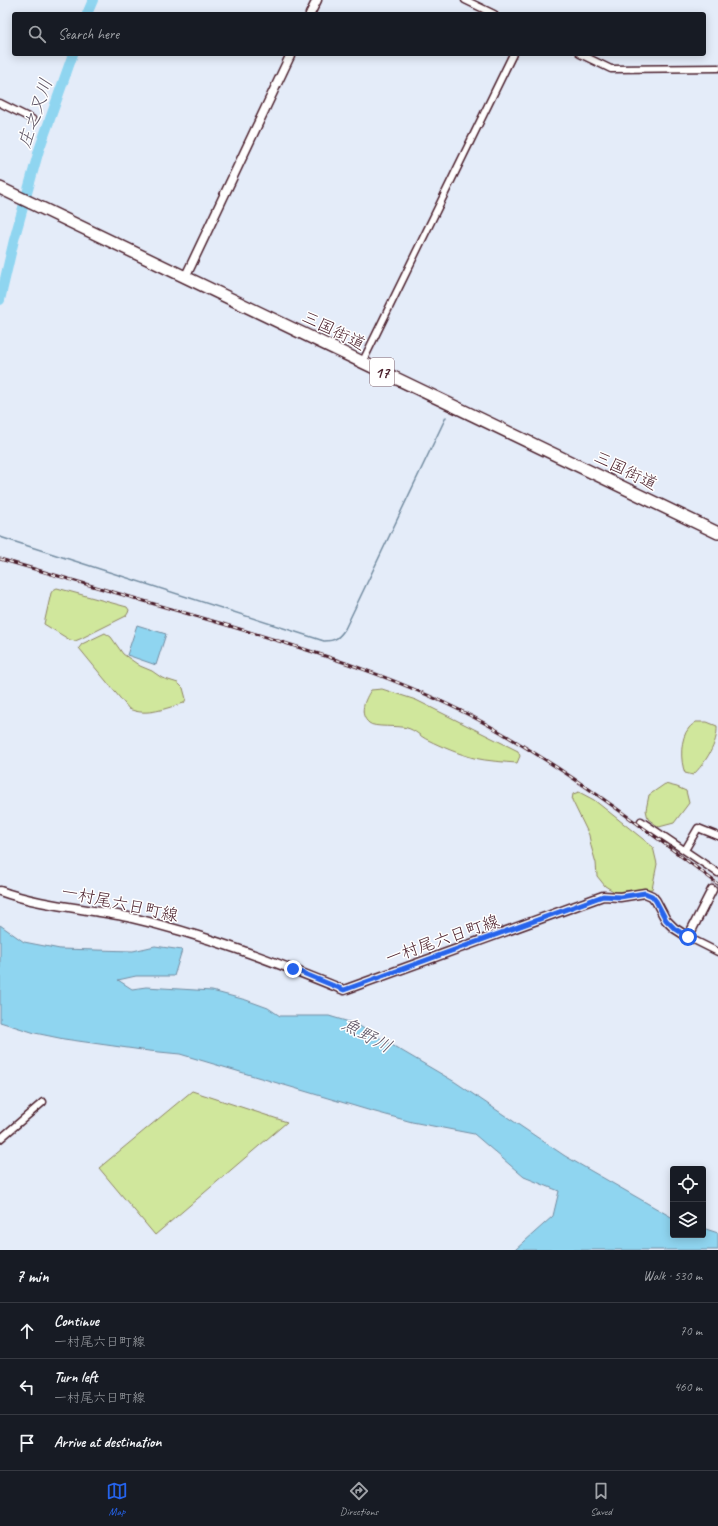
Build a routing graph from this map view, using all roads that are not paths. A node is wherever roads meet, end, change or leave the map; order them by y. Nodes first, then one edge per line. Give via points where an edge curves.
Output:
1 (317, 0) edge
2 (465, 0) edge
3 (311, 12) edge
4 (490, 12) edge
5 (290, 56) edge
6 (511, 56) edge
7 (584, 56) edge
8 (718, 68) edge
9 (0, 103) edge
10 (32, 120) dead end
11 (3, 190) edge
12 (185, 278) junction
13 (362, 363) junction
14 (718, 533) edge
15 (641, 820) dead end
16 (718, 836) edge
17 (685, 850) junction
18 (718, 873) edge
19 (712, 890) tunnel mouth
20 (0, 891) edge
21 (688, 937) junction
22 (718, 952) edge
23 (44, 1102) dead end
24 (0, 1139) edge

1 - 3 main road
2 - 4 street
5 - 12 main road
6 - 13 street
7 - 8 street via 611,69
9 - 10 street
11 - 12 highway, 三国街道 / 17
12 - 13 highway, 三国街道 / 17
13 - 14 highway, 三国街道 / 17
15 - 17 street
16 - 17 street via 698,828
17 - 18 street
19 - 21 main road
20 - 21 main road, 一村尾六日町線 via 61,906 127,917 206,938 344,990 603,896 620,897 645,893 652,896 666,920
21 - 22 street
23 - 24 street

